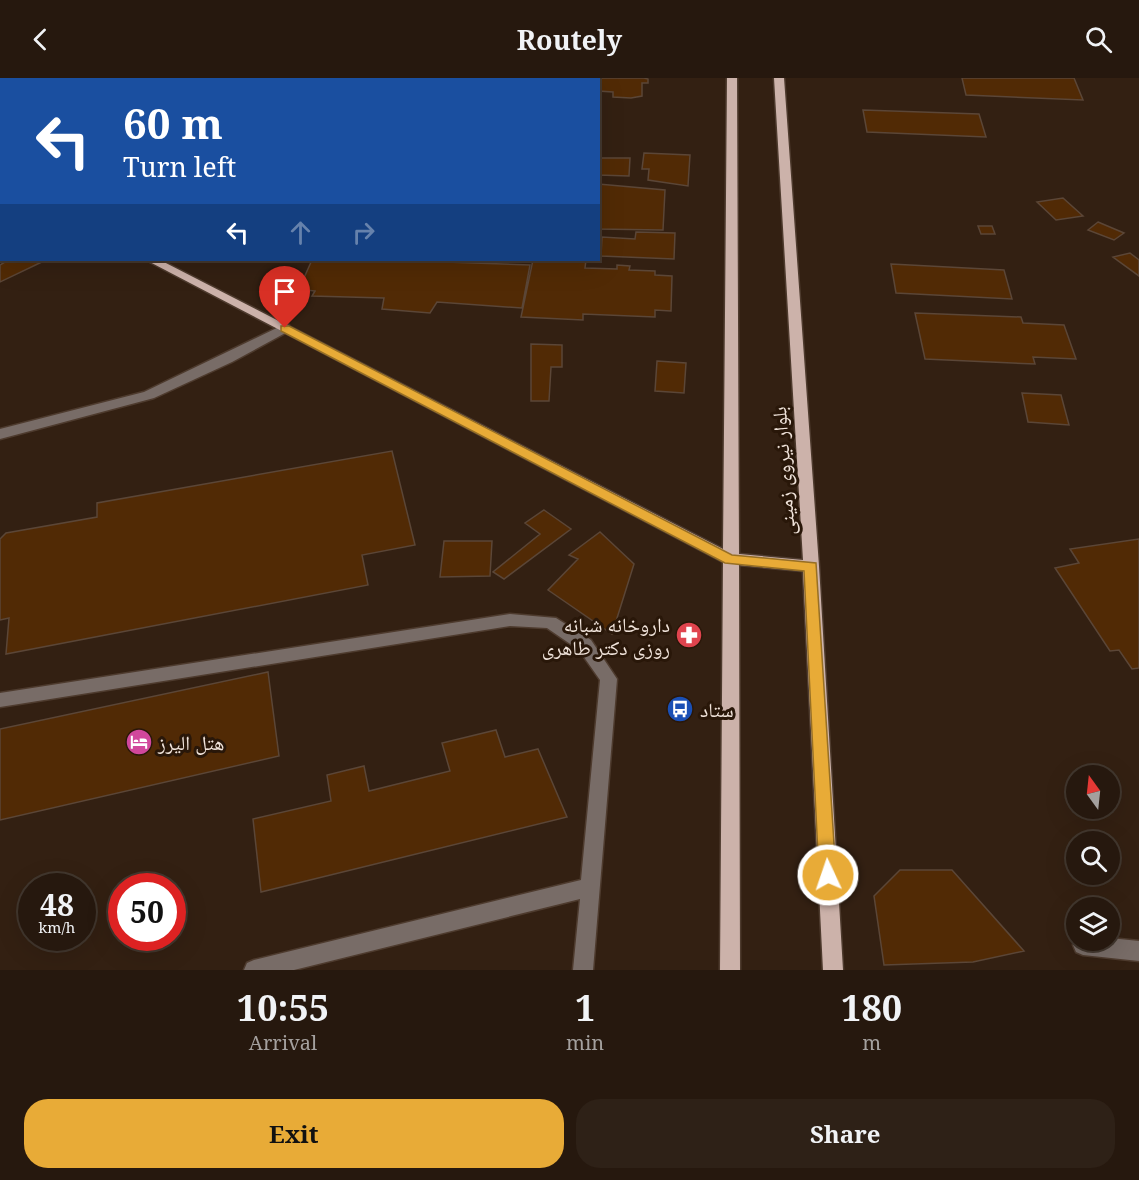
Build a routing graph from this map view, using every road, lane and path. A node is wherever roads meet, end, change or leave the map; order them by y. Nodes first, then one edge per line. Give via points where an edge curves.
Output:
1 (732, 78) edge
2 (778, 78) edge
3 (154, 261) edge
4 (285, 328) junction
5 (0, 434) edge
6 (730, 560) junction
7 (811, 566) junction
8 (0, 700) edge
9 (590, 887) junction
10 (1120, 949) edge
11 (1139, 951) edge
12 (254, 970) edge
13 (583, 970) edge
14 (730, 970) edge
15 (833, 970) edge

1 - 6 main road
2 - 7 main road, بلوار نیروی زمینی
3 - 4 main road
4 - 5 street via 149,395
4 - 6 main road
6 - 7 main road
6 - 14 main road
7 - 15 main road, بلوار نیروی زمینی
8 - 9 street via 510,620 550,622 585,645 609,679
9 - 12 street
9 - 13 street
10 - 11 street

